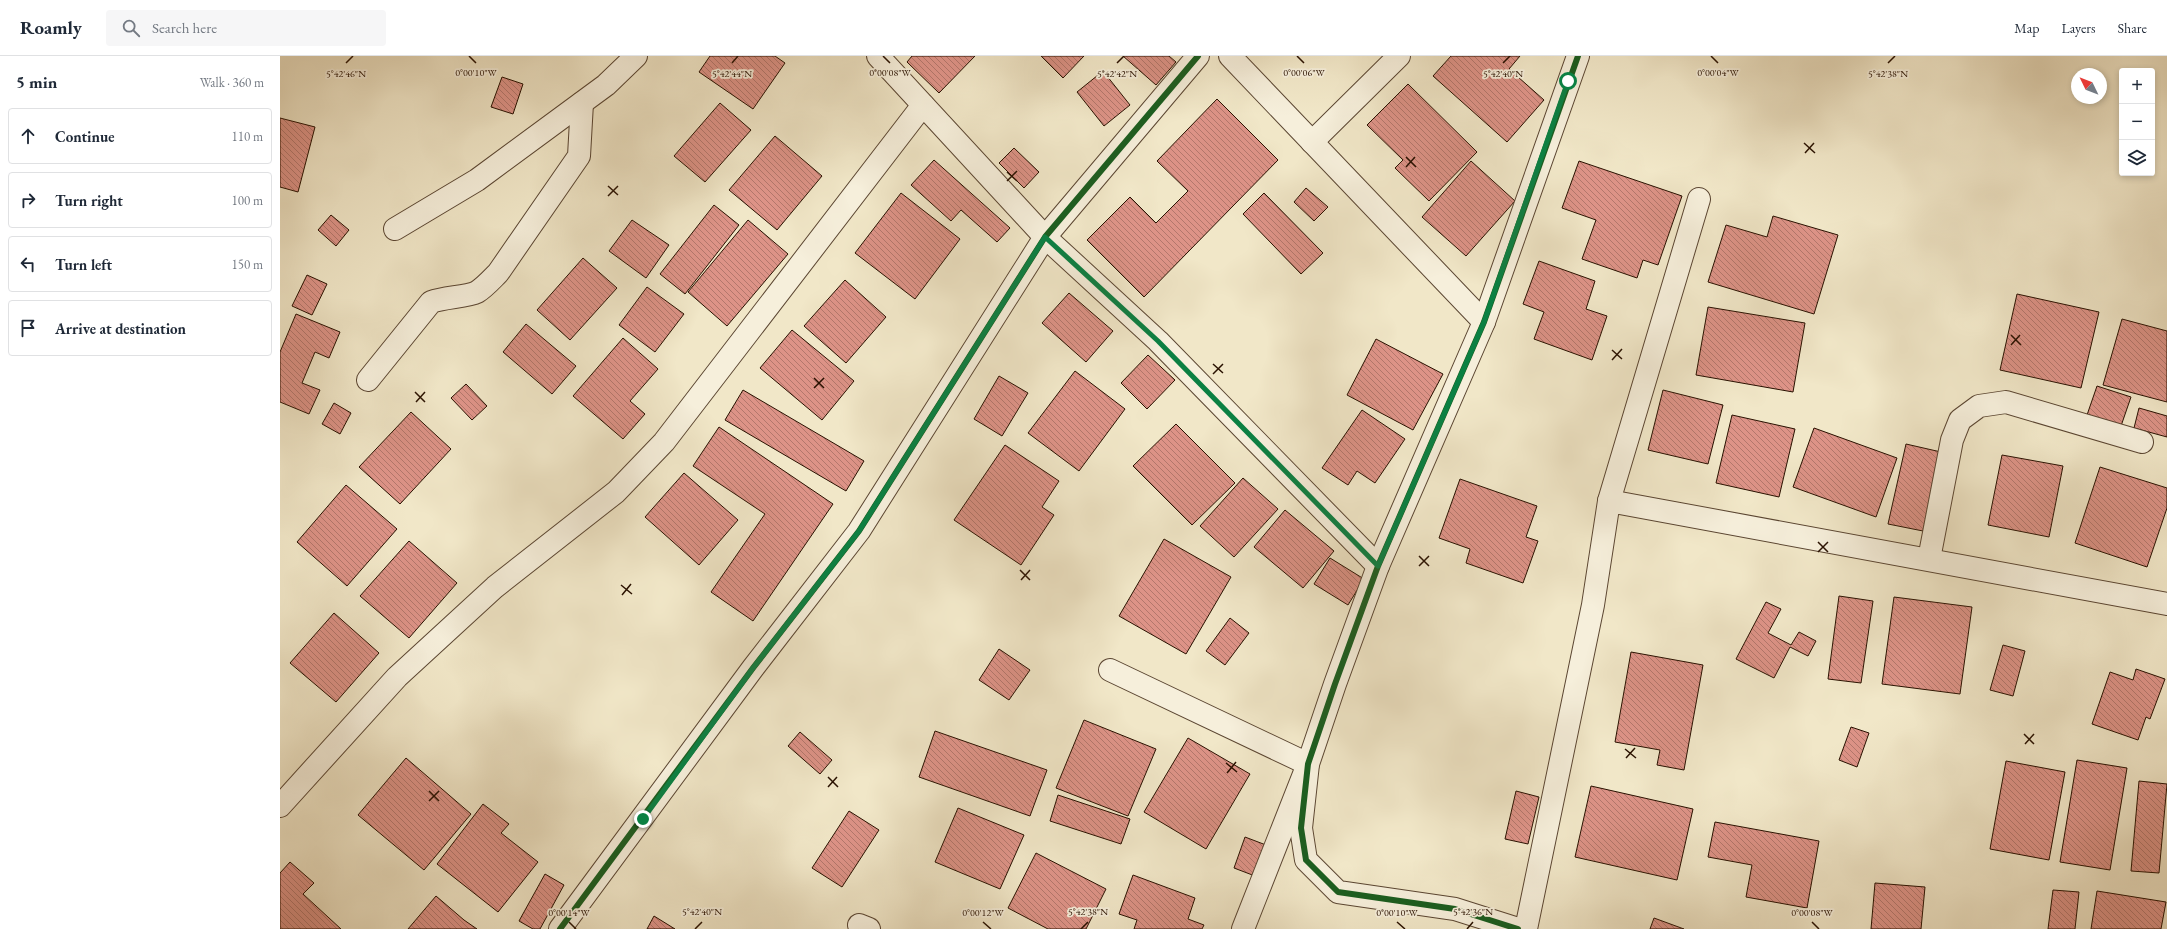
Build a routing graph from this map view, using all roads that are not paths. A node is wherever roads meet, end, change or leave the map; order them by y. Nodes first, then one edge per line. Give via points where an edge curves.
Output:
1 (636, 56) edge
2 (878, 56) edge
3 (1198, 56) edge
4 (1230, 56) edge
5 (1399, 56) edge
6 (1578, 56) edge
7 (582, 103) junction
8 (923, 105) junction
9 (1312, 142) junction
10 (1699, 199) dead end
11 (395, 229) dead end
12 (1045, 237) junction
13 (1484, 322) junction
14 (368, 380) dead end
15 (2142, 442) dead end
16 (1609, 501) junction
17 (1929, 559) junction
18 (1378, 566) junction
19 (2167, 604) edge
20 (1110, 670) dead end
21 (1308, 764) junction
22 (280, 806) edge
23 (560, 929) edge
24 (1244, 929) edge
25 (1518, 929) edge
26 (1526, 929) edge

1 - 7 street via 606,85
2 - 8 street
3 - 12 street
4 - 9 street
5 - 9 street
6 - 13 street
7 - 11 street via 477,180
7 - 14 street via 579,156 498,273 476,293 444,297 431,302
8 - 12 street
8 - 22 street via 664,442 616,492 494,587 397,677
9 - 13 street
10 - 16 street
12 - 18 street via 1158,341
12 - 23 street via 859,531 753,668
13 - 18 street
15 - 17 street via 2006,402 1979,406 1960,420 1952,440
16 - 17 street
16 - 26 street via 1593,605
17 - 19 street
18 - 21 street
20 - 21 street
21 - 24 street
21 - 25 street via 1301,828 1306,860 1338,892 1455,909

